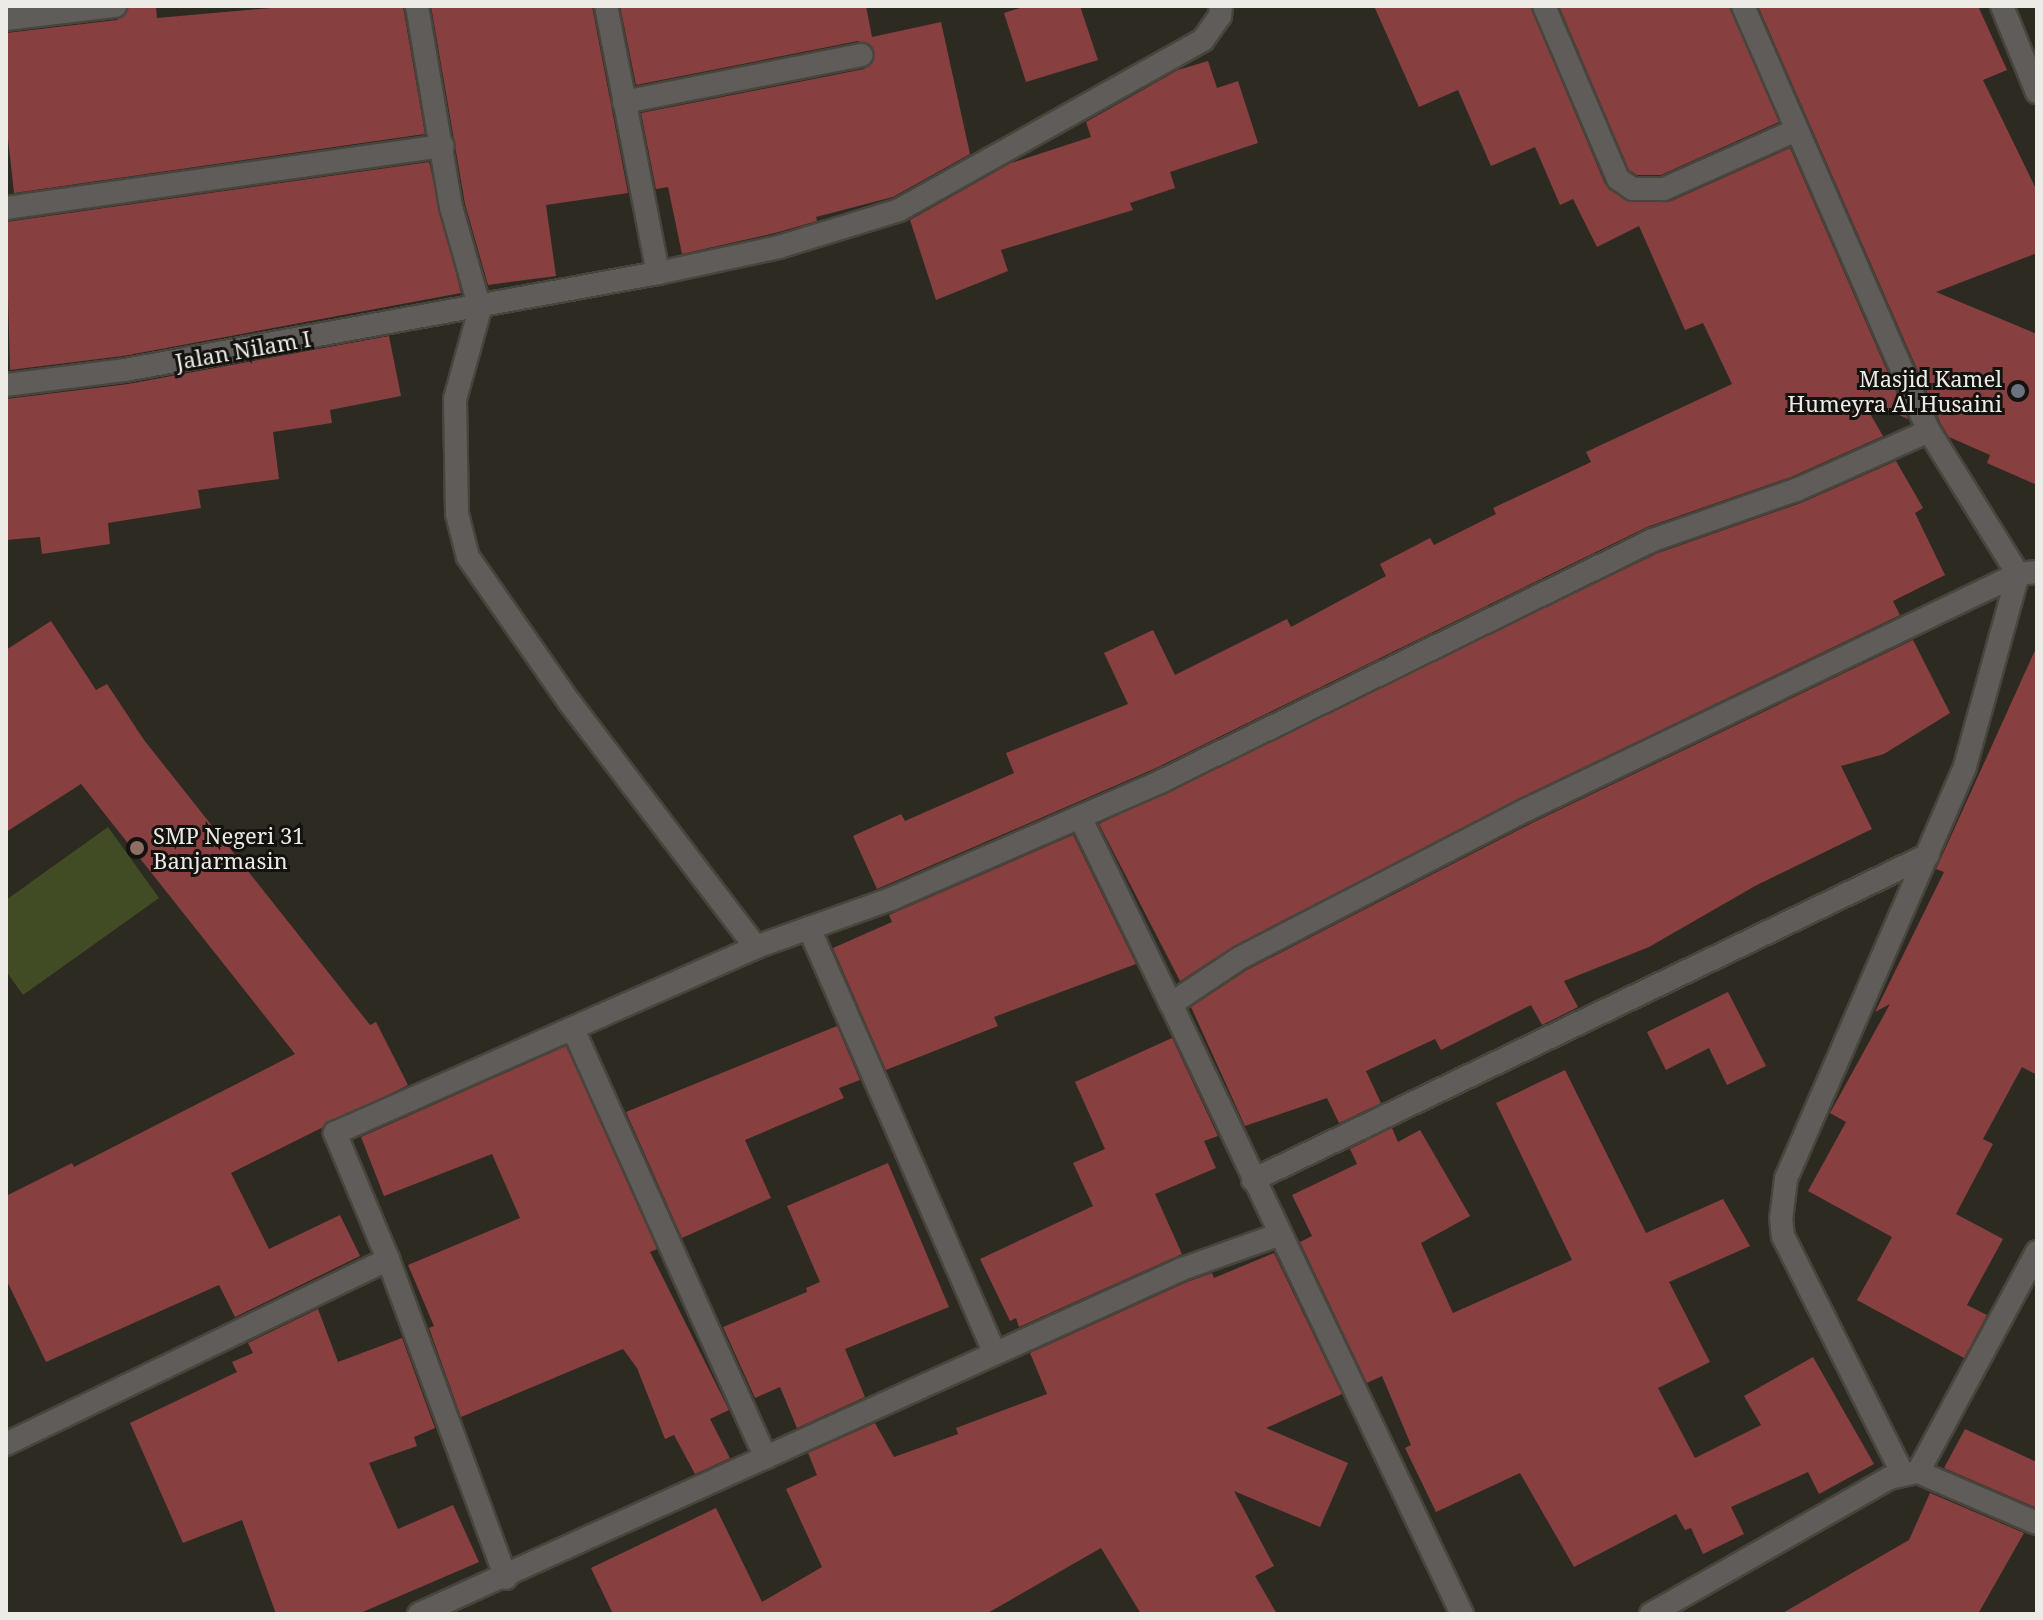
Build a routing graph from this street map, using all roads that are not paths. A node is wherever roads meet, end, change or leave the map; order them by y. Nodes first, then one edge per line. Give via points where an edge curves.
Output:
1 (115, 6) edge
2 (417, 6) edge
3 (606, 6) edge
4 (1221, 6) edge
5 (1544, 6) edge
6 (1743, 6) edge
7 (2002, 6) edge
8 (6, 19) edge
9 (861, 55) dead end
10 (2037, 92) edge
11 (624, 102) junction
12 (1794, 131) junction
13 (443, 146) junction
14 (6, 208) edge
15 (658, 273) junction
16 (480, 309) junction
17 (6, 385) edge
18 (1929, 431) junction
19 (2027, 573) edge
20 (1080, 817) junction
21 (1928, 855) junction
22 (809, 928) junction
23 (756, 947) junction
24 (1171, 1004) junction
25 (573, 1029) junction
26 (1253, 1180) junction
27 (1278, 1235) junction
28 (2037, 1252) edge
29 (388, 1259) junction
30 (995, 1353) junction
31 (6, 1444) edge
32 (766, 1458) junction
33 (1911, 1474) junction
34 (2037, 1523) edge
35 (506, 1578) junction
36 (419, 1614) edge
37 (1462, 1614) edge
38 (1651, 1614) edge

1 - 8 street
2 - 13 street
3 - 11 street
4 - 15 street, Jalan Nilam I via 1203,40 899,210 779,247
5 - 12 street via 1618,179 1633,189 1664,189
6 - 12 street
7 - 10 street
9 - 11 street
11 - 15 street
12 - 18 street
13 - 14 street
13 - 16 street via 451,207
15 - 16 street, Jalan Nilam I
16 - 17 street, Jalan Nilam I via 125,370
16 - 23 street via 455,399 457,514 468,557 570,703
18 - 19 street
18 - 20 street via 1796,490 1653,540 1380,677
19 - 21 street via 1965,767
19 - 24 street via 1526,810 1240,958
20 - 22 street via 891,899
20 - 24 street
21 - 26 street
21 - 33 street via 1786,1179 1781,1218 1783,1236
22 - 23 street
22 - 30 street
23 - 25 street
24 - 26 street
25 - 29 street via 335,1133
25 - 32 street
26 - 27 street
27 - 30 street via 1182,1269
27 - 37 street
28 - 33 street
29 - 31 street
29 - 35 street
30 - 32 street
32 - 35 street
33 - 34 street
33 - 38 street via 1791,1530
35 - 36 street

